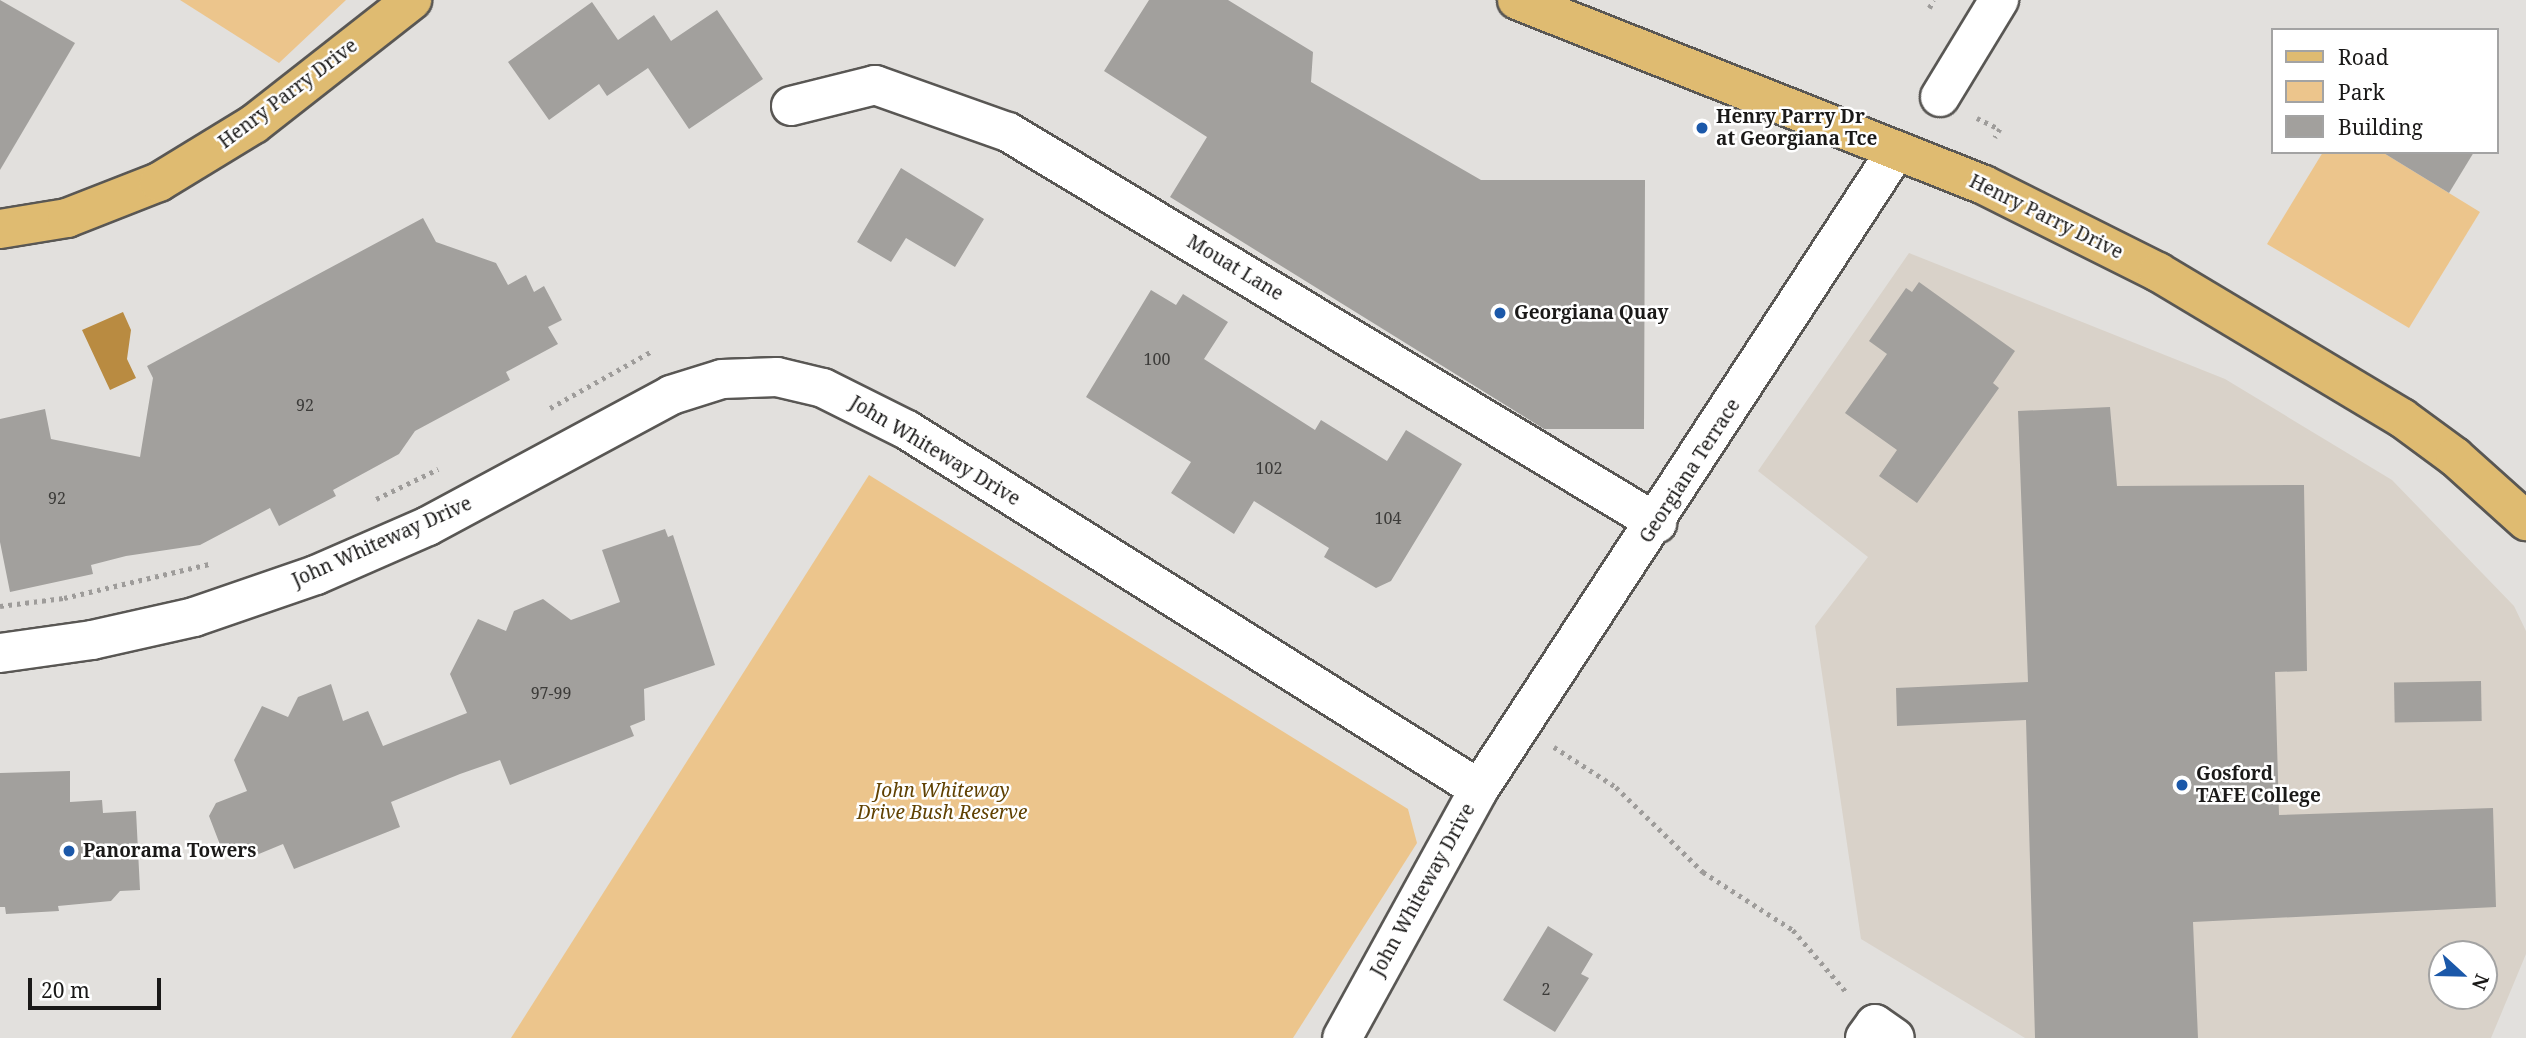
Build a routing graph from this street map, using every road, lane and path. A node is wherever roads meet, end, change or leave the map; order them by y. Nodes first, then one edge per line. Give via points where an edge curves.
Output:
1 (411, 0) edge
2 (1517, 0) edge
3 (1934, 0) edge
4 (1999, 0) edge
5 (1929, 8) dead end
6 (1940, 97) dead end
7 (791, 106) dead end
8 (1979, 119) dead end
9 (1995, 138) dead end
10 (1896, 151) junction
11 (0, 229) edge
12 (650, 352) dead end
13 (546, 410) dead end
14 (440, 468) dead end
15 (365, 504) dead end
16 (2526, 521) edge
17 (1657, 523) junction
18 (216, 562) dead end
19 (0, 606) edge
20 (0, 653) edge
21 (1521, 726) junction
22 (1479, 789) junction
23 (1878, 1033) edge
24 (1342, 1038) edge

1 - 11 main road, Henry Parry Drive via 254,124 159,182 67,218
2 - 10 main road, Henry Parry Drive
3 - 5 path
4 - 6 street
7 - 17 street, Mouat Lane via 875,85 1008,132
8 - 9 path via 2000,129
10 - 16 main road, Henry Parry Drive via 1984,185 2242,320 2402,418 2464,464
10 - 17 street, Georgiana Terrace
12 - 13 path
14 - 15 path
17 - 21 street, Georgiana Terrace
18 - 19 path via 64,598
20 - 22 street, John Whiteway Drive via 92,640 194,617 316,575 428,526 671,395 722,379 777,377 823,388 879,413
21 - 22 street, Georgiana Terrace
21 - 23 path via 1616,787 1703,872 1793,930
22 - 24 street, John Whiteway Drive

